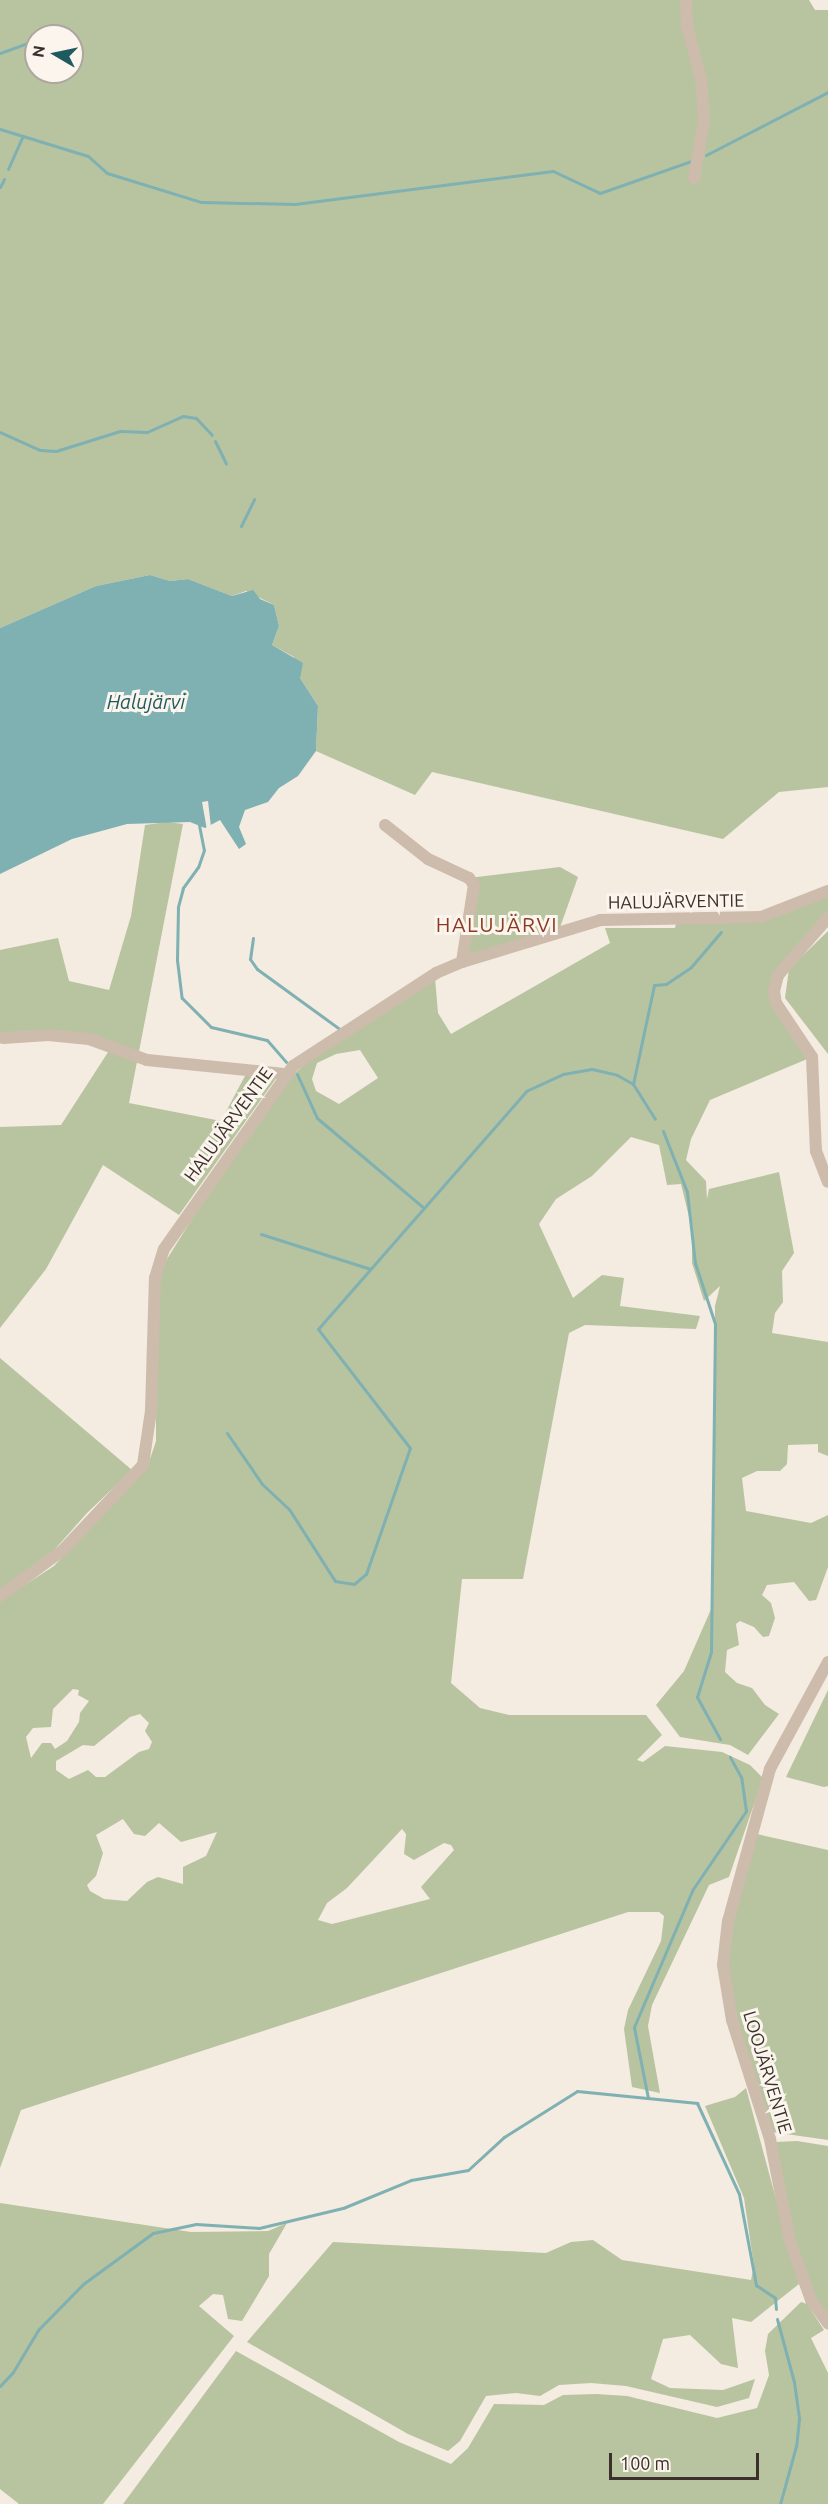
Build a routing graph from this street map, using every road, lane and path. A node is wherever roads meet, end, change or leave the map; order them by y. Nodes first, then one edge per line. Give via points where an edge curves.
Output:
1 (686, 0) edge
2 (694, 178) dead end
3 (385, 825) dead end
4 (828, 891) edge
5 (828, 918) edge
6 (462, 962) junction
7 (3, 1038) dead end
8 (286, 1074) junction
9 (828, 1182) edge
10 (0, 1596) edge
11 (828, 1662) edge
12 (828, 2323) edge

1 - 2 street via 687,26 701,79 704,119
3 - 6 street via 421,855 469,878 474,885
4 - 6 street, HALUJÄRVENTIE via 761,917 600,920
5 - 9 street via 782,970 774,991 776,1003 812,1057 816,1151
6 - 8 street, HALUJÄRVENTIE via 436,973 342,1031
7 - 8 street via 81,1038 147,1060
8 - 10 street, HALUJÄRVENTIE via 164,1250 155,1278 151,1420 143,1466 51,1562
11 - 12 street, LOOJÄRVENTIE via 770,1769 728,1921 723,1965 732,2020 770,2139 790,2241 808,2294

